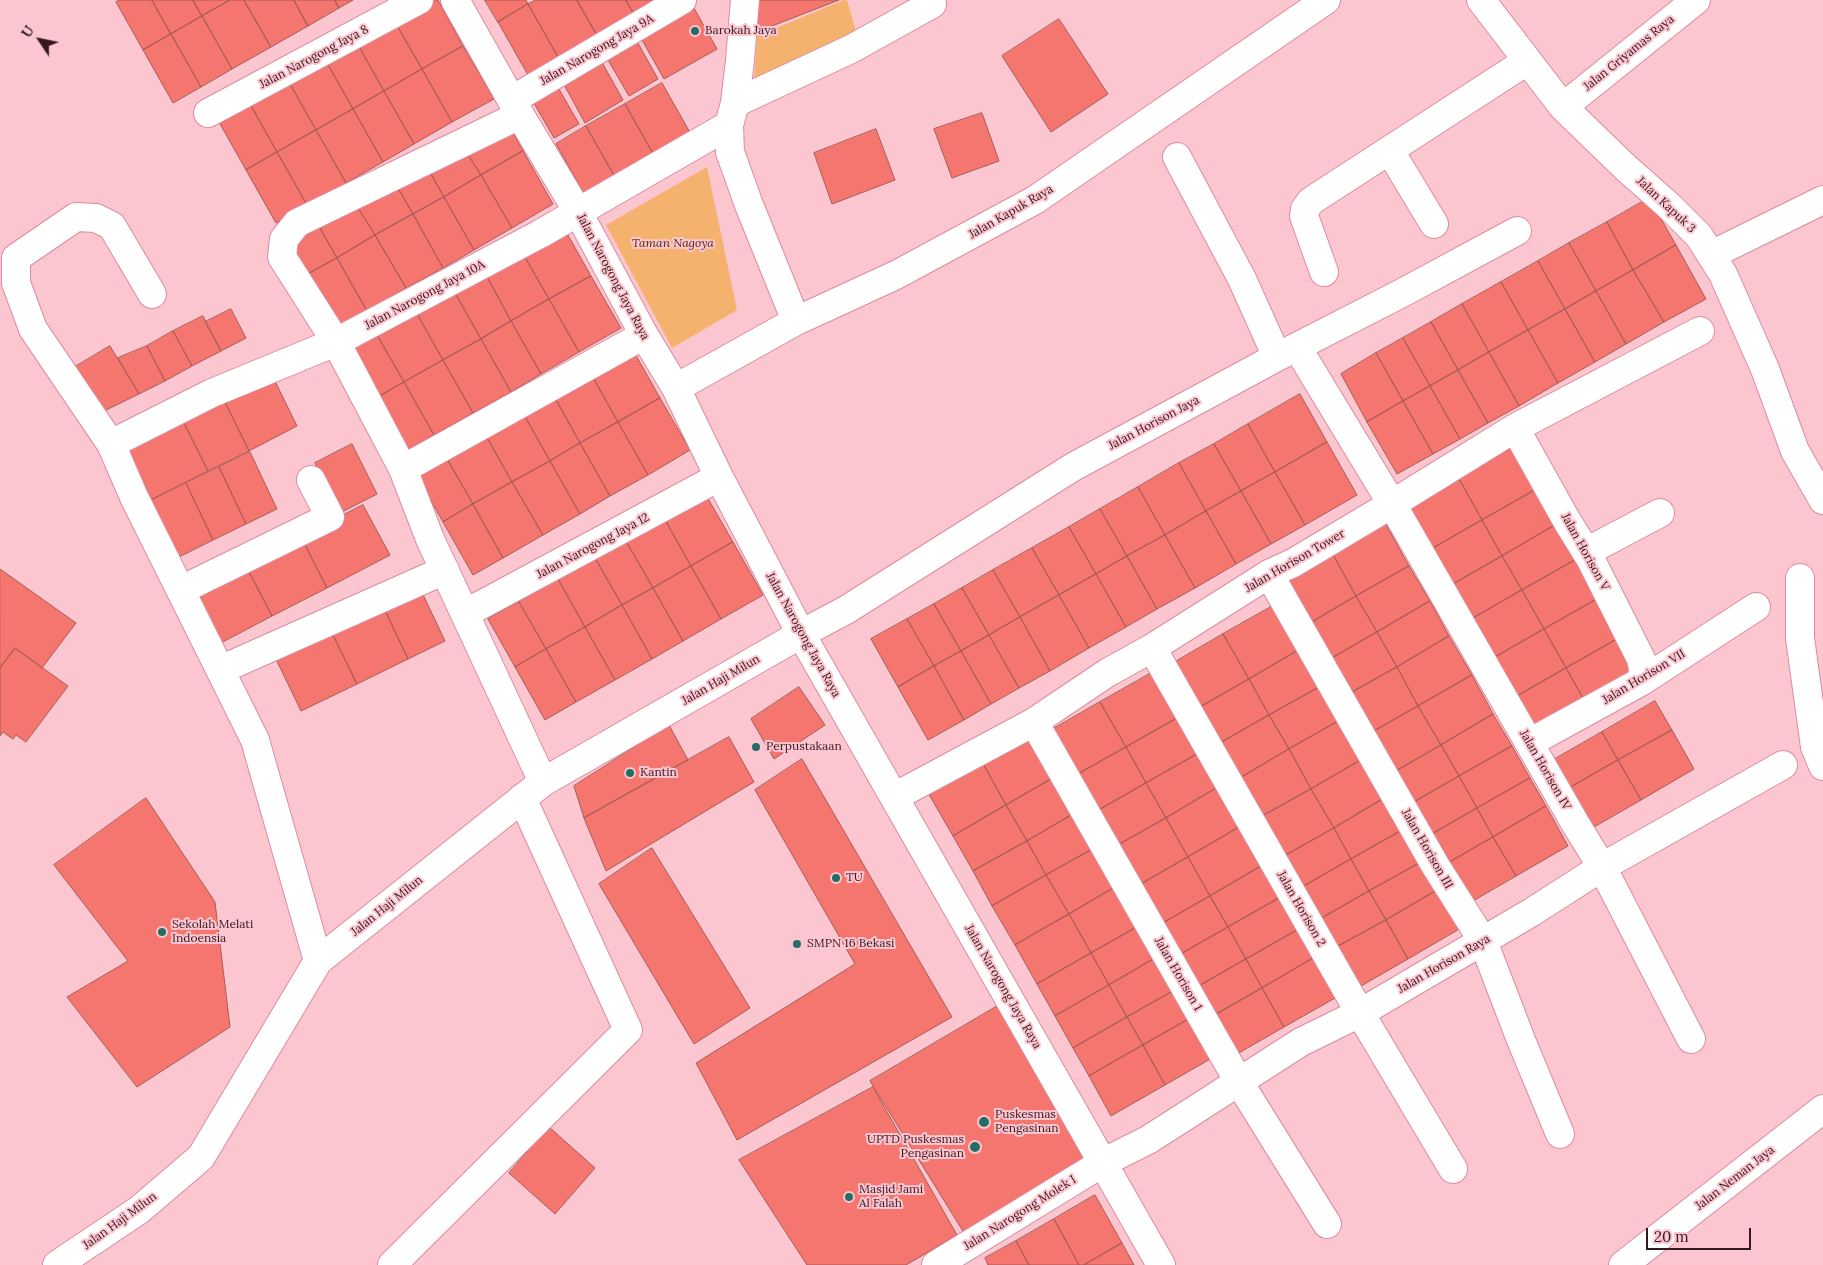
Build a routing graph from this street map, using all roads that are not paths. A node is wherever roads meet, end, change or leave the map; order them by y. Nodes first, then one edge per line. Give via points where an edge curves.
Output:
1 (418, 0) edge
2 (455, 0) edge
3 (682, 0) edge
4 (745, 0) edge
5 (930, 0) edge
6 (1326, 0) edge
7 (1481, 0) edge
8 (1696, 0) edge
9 (1527, 61) junction
10 (1563, 107) junction
11 (516, 108) junction
12 (208, 113) dead end
13 (732, 114) junction
14 (1390, 151) junction
15 (1178, 157) dead end
16 (1823, 200) edge
17 (578, 212) junction
18 (1434, 224) dead end
19 (1517, 231) dead end
20 (1711, 255) junction
21 (1324, 272) dead end
22 (152, 294) dead end
23 (796, 321) junction
24 (1700, 331) dead end
25 (644, 335) junction
26 (336, 342) junction
27 (1287, 352) junction
28 (676, 388) junction
29 (1515, 428) junction
30 (111, 444) junction
31 (403, 469) junction
32 (719, 477) junction
33 (311, 480) dead end
34 (1823, 500) edge
35 (1392, 504) junction
36 (1660, 513) dead end
37 (1586, 552) junction
38 (445, 570) junction
39 (1269, 574) junction
40 (1800, 578) dead end
41 (181, 590) junction
42 (1756, 607) dead end
43 (466, 613) junction
44 (801, 634) junction
45 (1812, 634) edge
46 (1152, 648) junction
47 (220, 670) junction
48 (1642, 681) junction
49 (1034, 722) junction
50 (1529, 742) junction
51 (1783, 765) dead end
52 (1823, 766) edge
53 (543, 782) junction
54 (894, 797) junction
55 (522, 798) junction
56 (1602, 867) junction
57 (1483, 941) junction
58 (318, 961) junction
59 (1360, 1013) junction
60 (1691, 1039) dead end
61 (1239, 1082) junction
62 (1823, 1109) edge
63 (1560, 1134) dead end
64 (1104, 1162) junction
65 (1453, 1169) dead end
66 (1327, 1224) dead end
67 (56, 1265) edge
68 (392, 1265) edge
69 (936, 1265) edge
70 (1161, 1265) edge
71 (1623, 1265) edge

1 - 12 street, Jalan Narogong Jaya 8
2 - 11 street, Jalan Narogong Jaya Raya
3 - 11 street, Jalan Narogong Jaya 9A
4 - 13 street
5 - 13 street, Jalan Narogong Jaya 10A via 932,4
6 - 23 street, Jalan Kapuk Raya via 1035,200 896,274
7 - 9 street, Jalan Kapuk 3
8 - 10 street, Jalan Griyamas Raya
9 - 10 street, Jalan Kapuk 3
9 - 14 street
10 - 20 street, Jalan Kapuk 3 via 1624,167 1668,204 1699,236
11 - 17 street, Jalan Narogong Jaya Raya
11 - 26 street, Jalan Narogong Jaya 9A via 297,223 284,239 282,257
13 - 17 street, Jalan Narogong Jaya 10A
13 - 23 street via 730,152
14 - 18 street
14 - 21 street via 1311,201 1305,209 1304,216
15 - 27 street, Jalan Horison IV via 1242,279
16 - 20 street
17 - 25 street, Jalan Narogong Jaya Raya
17 - 26 street, Jalan Narogong Jaya 10A
19 - 27 street, Jalan Horison Jaya
20 - 34 street, Jalan Kapuk 3 via 1723,274 1765,369 1795,451
22 - 30 street via 112,226 96,218 76,217 16,258 16,283 33,329
23 - 28 street, Jalan Kapuk Raya
24 - 29 street, Jalan Horison Tower
25 - 28 street, Jalan Narogong Jaya Raya
25 - 31 street
26 - 30 street, Jalan Narogong Jaya 10A via 212,393
26 - 31 street, Jalan Narogong Jaya 9A
27 - 35 street, Jalan Horison IV
27 - 44 street, Jalan Horison Jaya via 1073,467 846,610
28 - 32 street, Jalan Narogong Jaya Raya
29 - 35 street, Jalan Horison Tower
29 - 37 street, Jalan Horison V
30 - 41 street
31 - 38 street, Jalan Narogong Jaya 9A
32 - 43 street, Jalan Narogong Jaya 12
32 - 44 street, Jalan Narogong Jaya Raya
33 - 41 street via 330,517
35 - 39 street, Jalan Horison Tower
35 - 50 street, Jalan Horison IV
36 - 37 street
37 - 48 street, Jalan Horison V via 1641,659 1644,669
38 - 43 street, Jalan Narogong Jaya 9A
38 - 47 street
39 - 46 street, Jalan Horison Tower
39 - 57 street, Jalan Horison III
40 - 45 street
41 - 47 street
42 - 48 street, Jalan Horison VII
43 - 53 street, Jalan Narogong Jaya 9A
44 - 53 street, Jalan Haji Milun
44 - 54 street, Jalan Narogong Jaya Raya
45 - 52 street via 1815,747
46 - 49 street, Jalan Horison Tower via 1107,673
46 - 59 street, Jalan Horison 2
47 - 58 street via 255,740
48 - 50 street, Jalan Horison VII
49 - 54 street, Jalan Horison Tower
49 - 61 street, Jalan Horison 1
50 - 56 street, Jalan Horison IV
51 - 56 street, Jalan Horison Raya
53 - 55 street, Jalan Haji Milun
54 - 64 street, Jalan Narogong Jaya Raya
55 - 58 street, Jalan Haji Milun
55 - 68 street via 628,1030
56 - 57 street, Jalan Horison Raya
56 - 60 street, Jalan Horison IV
57 - 59 street, Jalan Horison Raya
57 - 63 street, Jalan Horison III
58 - 67 street, Jalan Haji Milun via 201,1157 139,1210
59 - 61 street, Jalan Horison Raya via 1300,1042
59 - 65 street, Jalan Horison 2
61 - 64 street, Jalan Horison Raya via 1148,1140
61 - 66 street, Jalan Horison 1
62 - 71 street, Jalan Neman Jaya
64 - 69 street, Jalan Narogong Molek I
64 - 70 street, Jalan Narogong Jaya Raya

